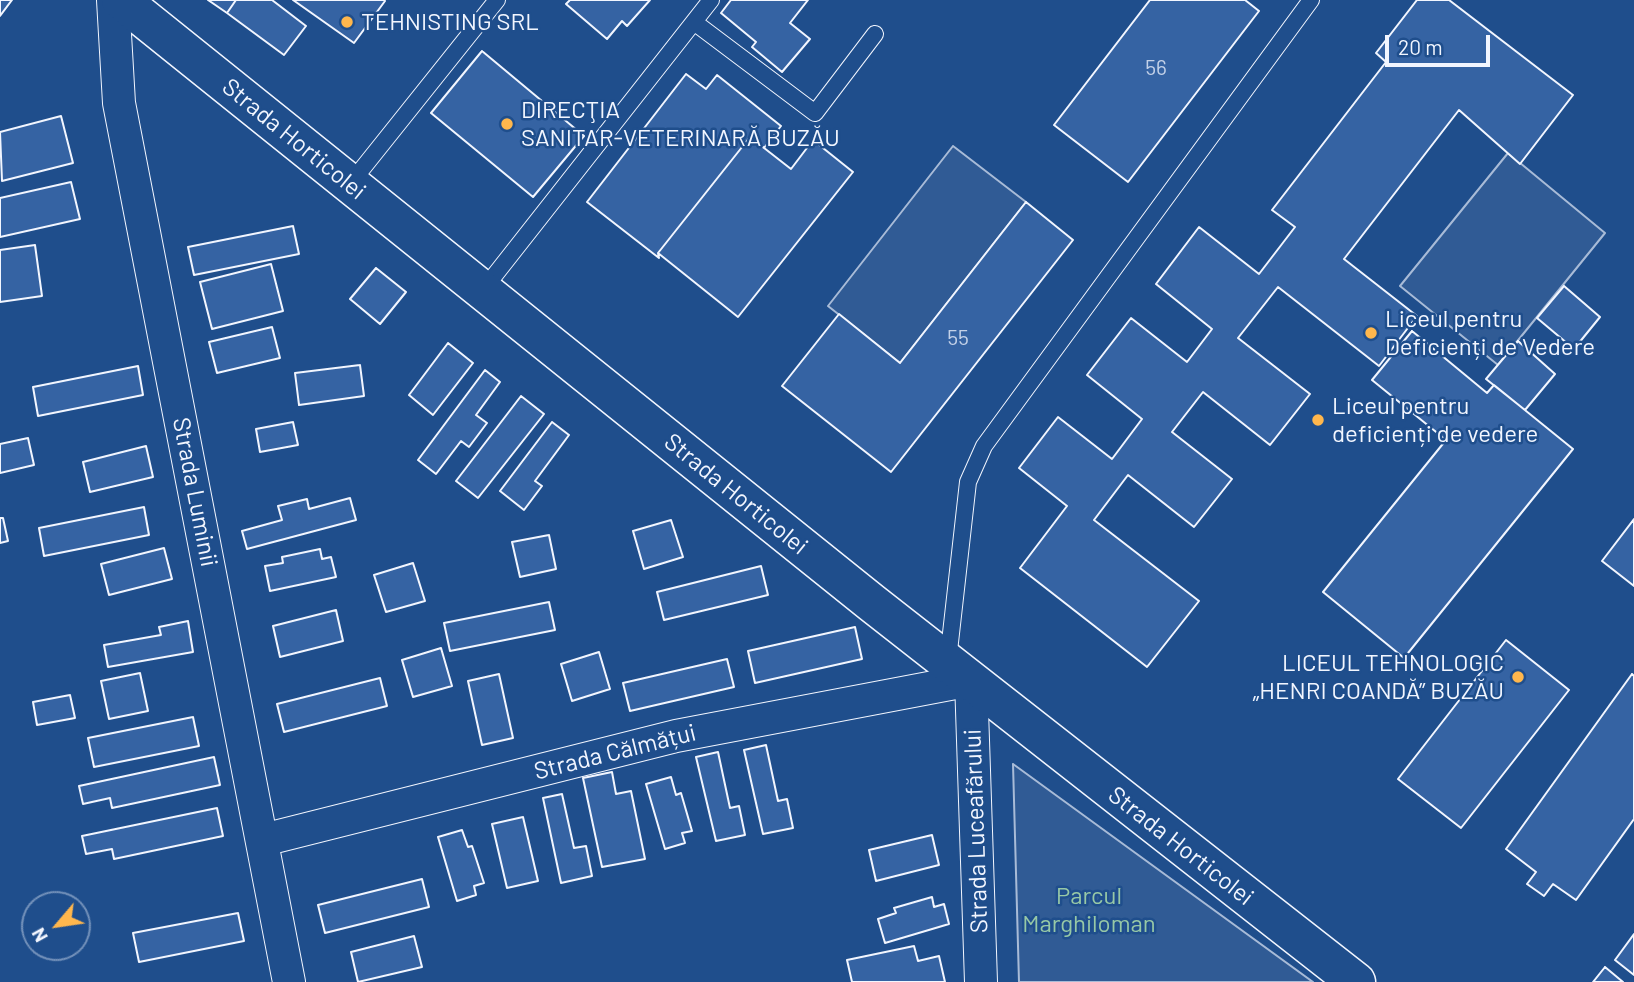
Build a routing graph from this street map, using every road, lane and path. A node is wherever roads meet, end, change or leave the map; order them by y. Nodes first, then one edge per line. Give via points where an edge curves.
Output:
1 (113, 0) edge
2 (121, 0) edge
3 (497, 0) edge
4 (711, 0) edge
5 (1311, 0) edge
6 (694, 22) junction
7 (875, 34) dead end
8 (349, 184) junction
9 (483, 290) junction
10 (960, 671) junction
11 (263, 840) junction
12 (289, 982) edge
13 (981, 982) edge
14 (1356, 982) edge

1 - 11 street, Strada Luminii via 119,103
2 - 8 main road, Strada Horticolei
3 - 8 lane
4 - 6 lane
5 - 10 lane via 985,446 968,482
6 - 7 lane via 814,113
6 - 9 lane
8 - 9 main road, Strada Horticolei
9 - 10 main road, Strada Horticolei
10 - 11 street, Strada Călmățui via 676,736
10 - 13 street, Strada Luceafărului
10 - 14 main road, Strada Horticolei
11 - 12 street, Strada Luminii

